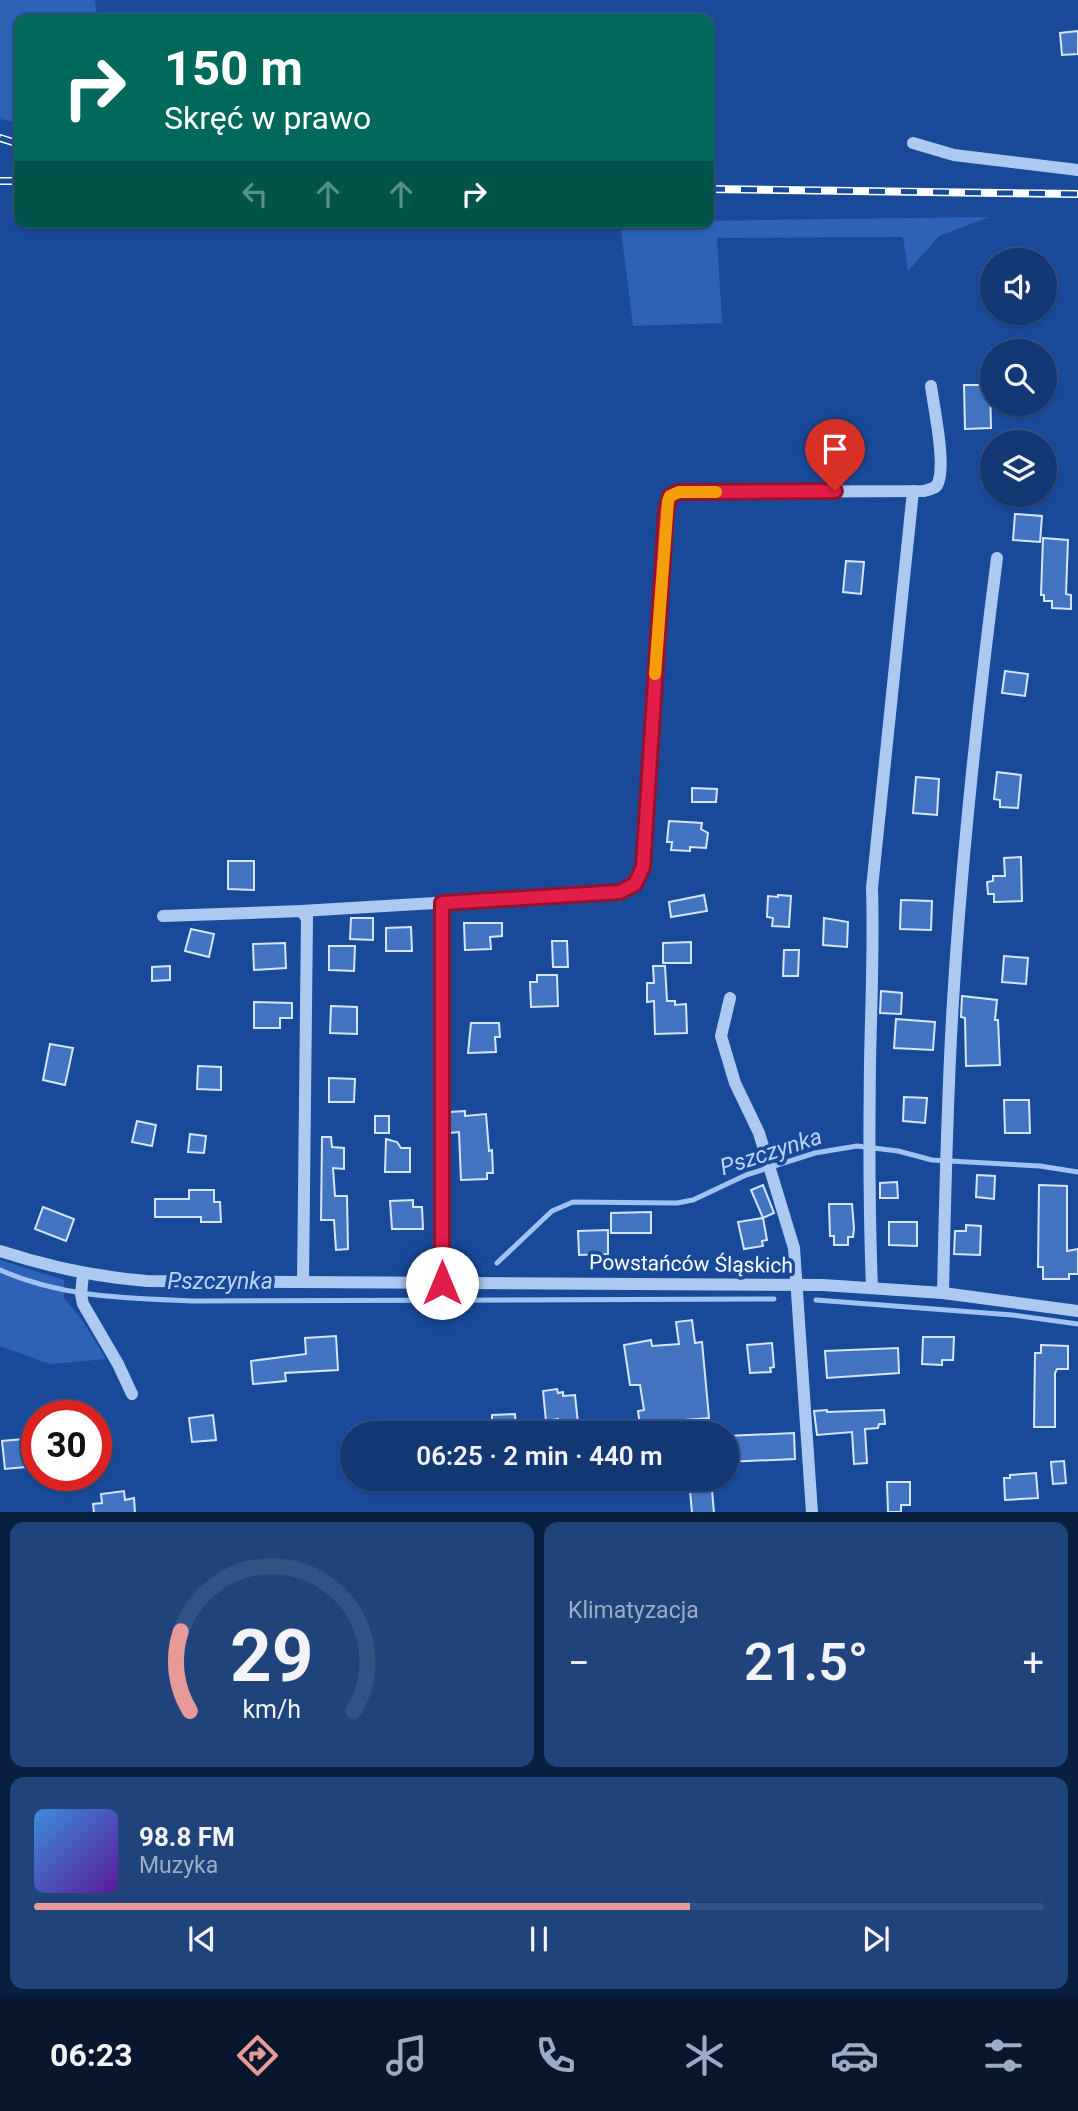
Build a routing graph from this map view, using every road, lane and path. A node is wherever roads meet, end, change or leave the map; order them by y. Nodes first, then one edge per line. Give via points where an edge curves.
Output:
1 (913, 143) dead end
2 (1078, 170) edge
3 (931, 386) dead end
4 (913, 491) junction
5 (997, 558) dead end
6 (442, 903) junction
7 (301, 911) junction
8 (163, 916) dead end
9 (730, 998) dead end
10 (0, 1251) edge
11 (82, 1273) junction
12 (303, 1282) junction
13 (442, 1283) junction
14 (795, 1285) junction
15 (872, 1288) junction
16 (943, 1293) junction
17 (1078, 1311) edge
18 (132, 1394) dead end
19 (812, 1512) edge

1 - 2 street via 954,155
3 - 4 street via 941,465 938,485
4 - 6 street via 679,492 670,496 640,877 620,892
4 - 15 street via 872,888
5 - 16 street via 962,881 951,1038
6 - 7 street
6 - 13 street
7 - 8 street
7 - 12 street via 307,918
9 - 14 street via 721,1036 734,1083 759,1133 794,1248
10 - 11 street, Powstańców Śląskich
11 - 12 street, Powstańców Śląskich via 147,1281
11 - 18 street via 83,1304
12 - 13 street, Powstańców Śląskich
13 - 14 street, Powstańców Śląskich
14 - 15 street, Powstańców Śląskich
14 - 19 street
15 - 16 street, Powstańców Śląskich
16 - 17 street, Powstańców Śląskich

